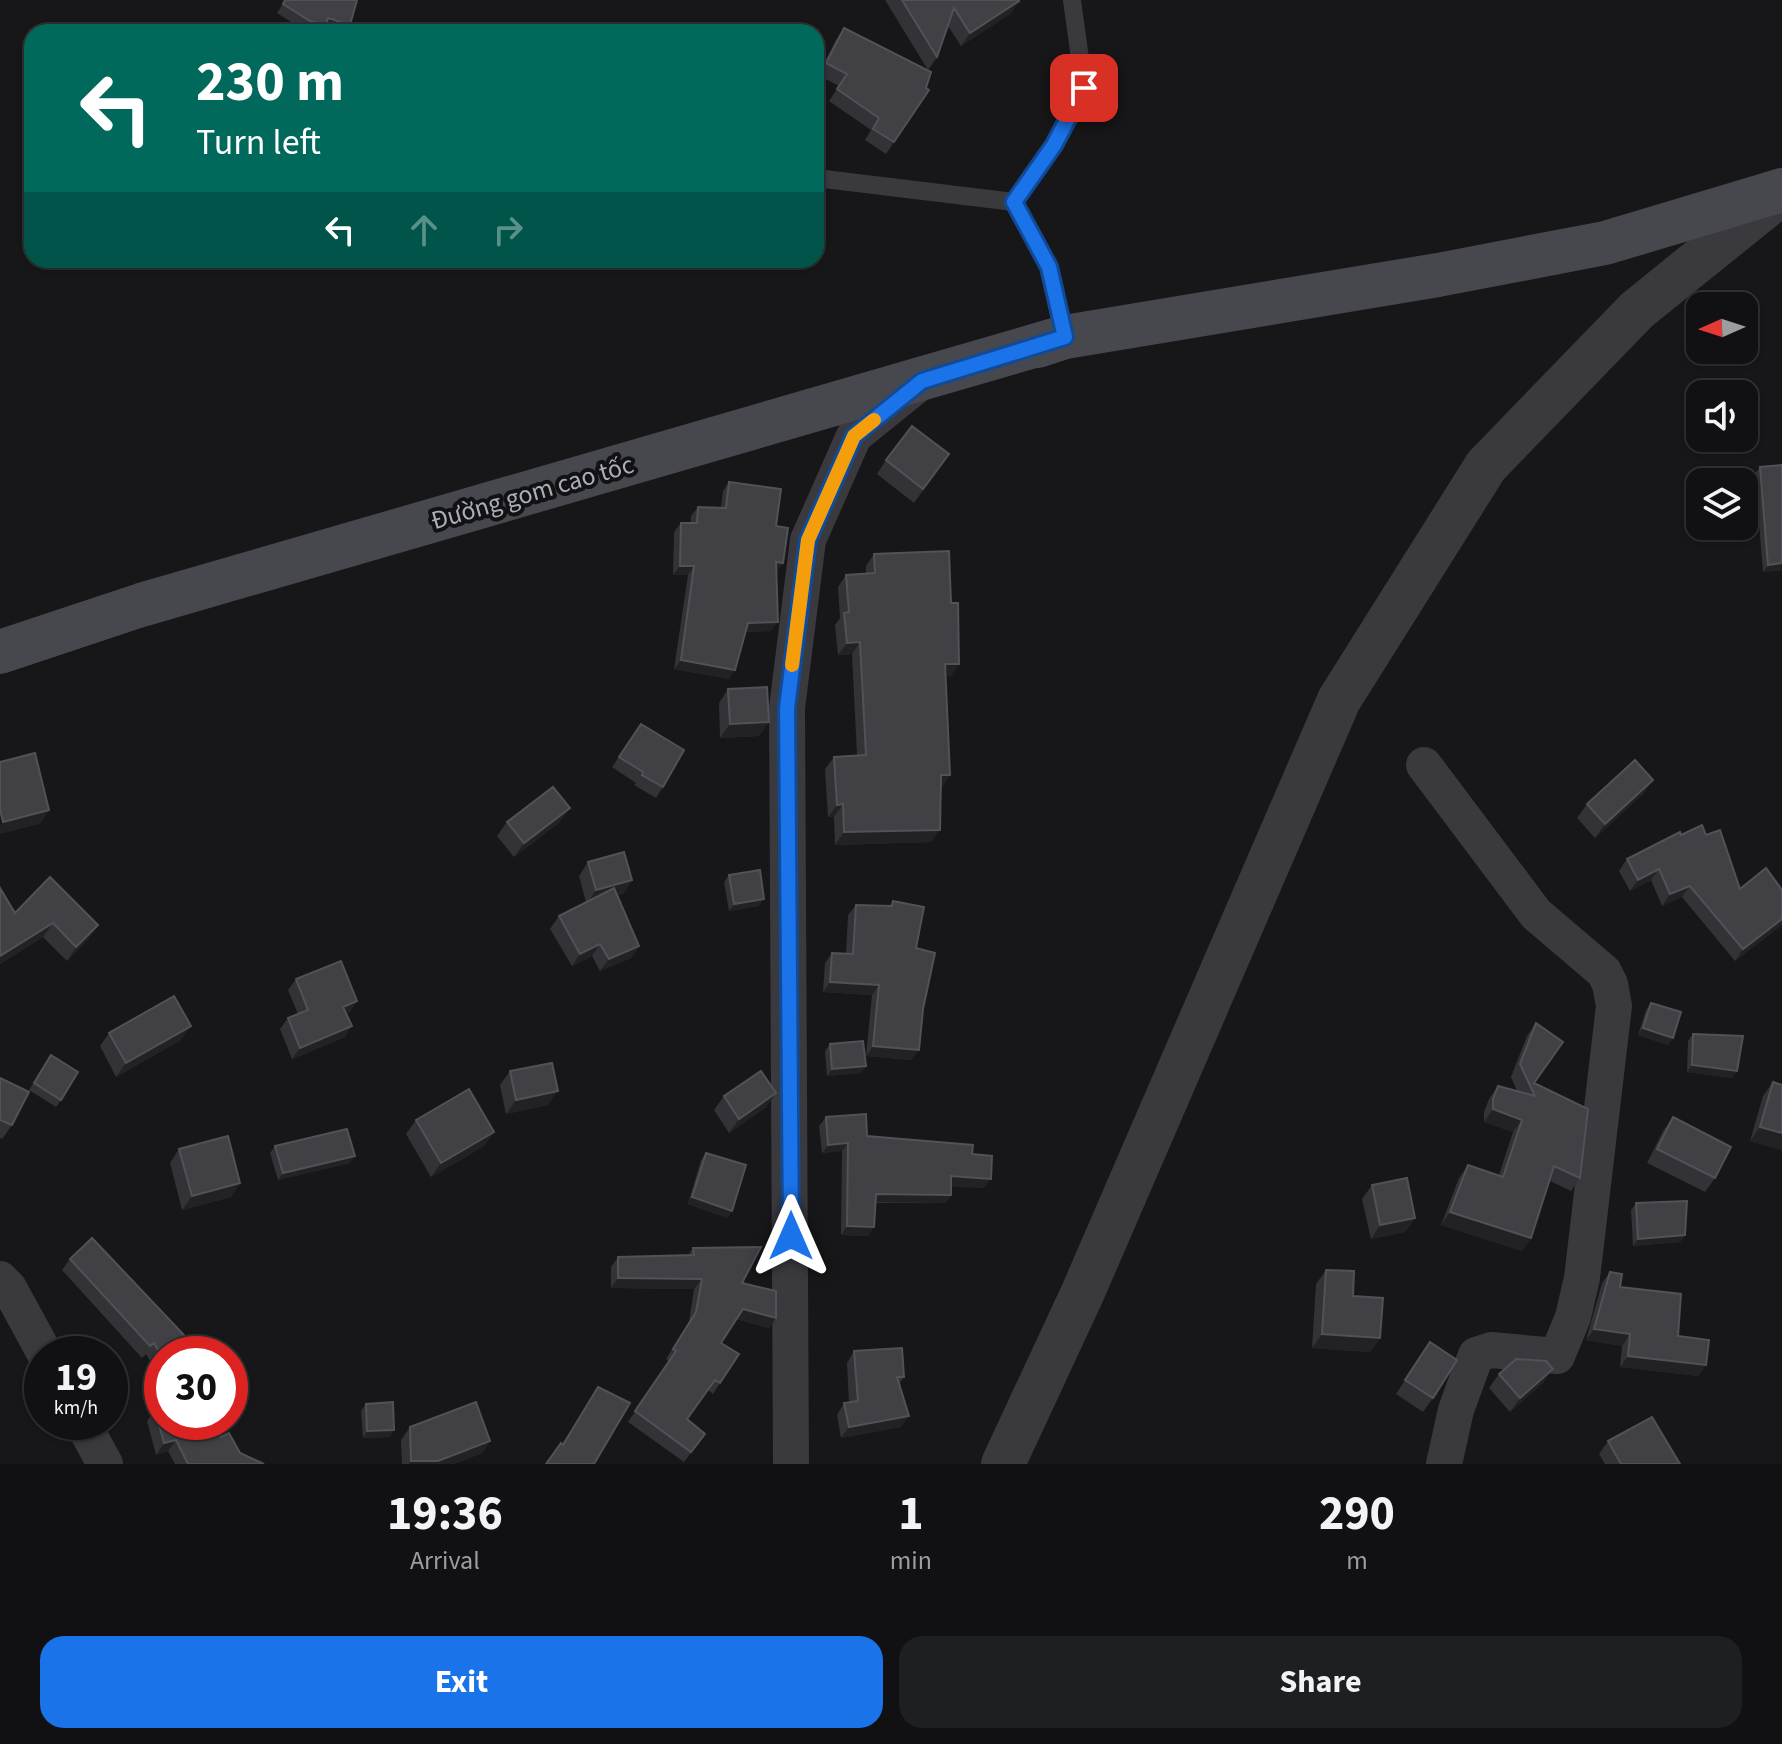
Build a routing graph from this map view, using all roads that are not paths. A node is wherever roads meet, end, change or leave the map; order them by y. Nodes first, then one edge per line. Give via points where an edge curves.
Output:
1 (1072, 0) edge
2 (824, 179) edge
3 (1782, 191) edge
4 (1014, 202) junction
5 (1065, 337) junction
6 (922, 381) joint
7 (0, 652) edge
8 (1424, 765) dead end
9 (0, 1279) edge
10 (35, 1336) edge
11 (92, 1440) edge
12 (105, 1464) edge
13 (791, 1464) edge
14 (1003, 1464) edge
15 (1444, 1464) edge

1 - 4 lane via 1084,88 1054,145
2 - 4 lane
3 - 5 main road via 1605,243
3 - 14 street via 1637,310 1486,466 1339,700 1090,1277
4 - 5 lane via 1049,267
5 - 6 main road
5 - 7 main road, Đường gom cao tốc via 141,605
6 - 13 street via 854,436 808,540 787,708
8 - 15 street via 1536,914 1604,972 1614,1006 1573,1317 1557,1356 1491,1350 1476,1355
9 - 10 street
11 - 12 street

